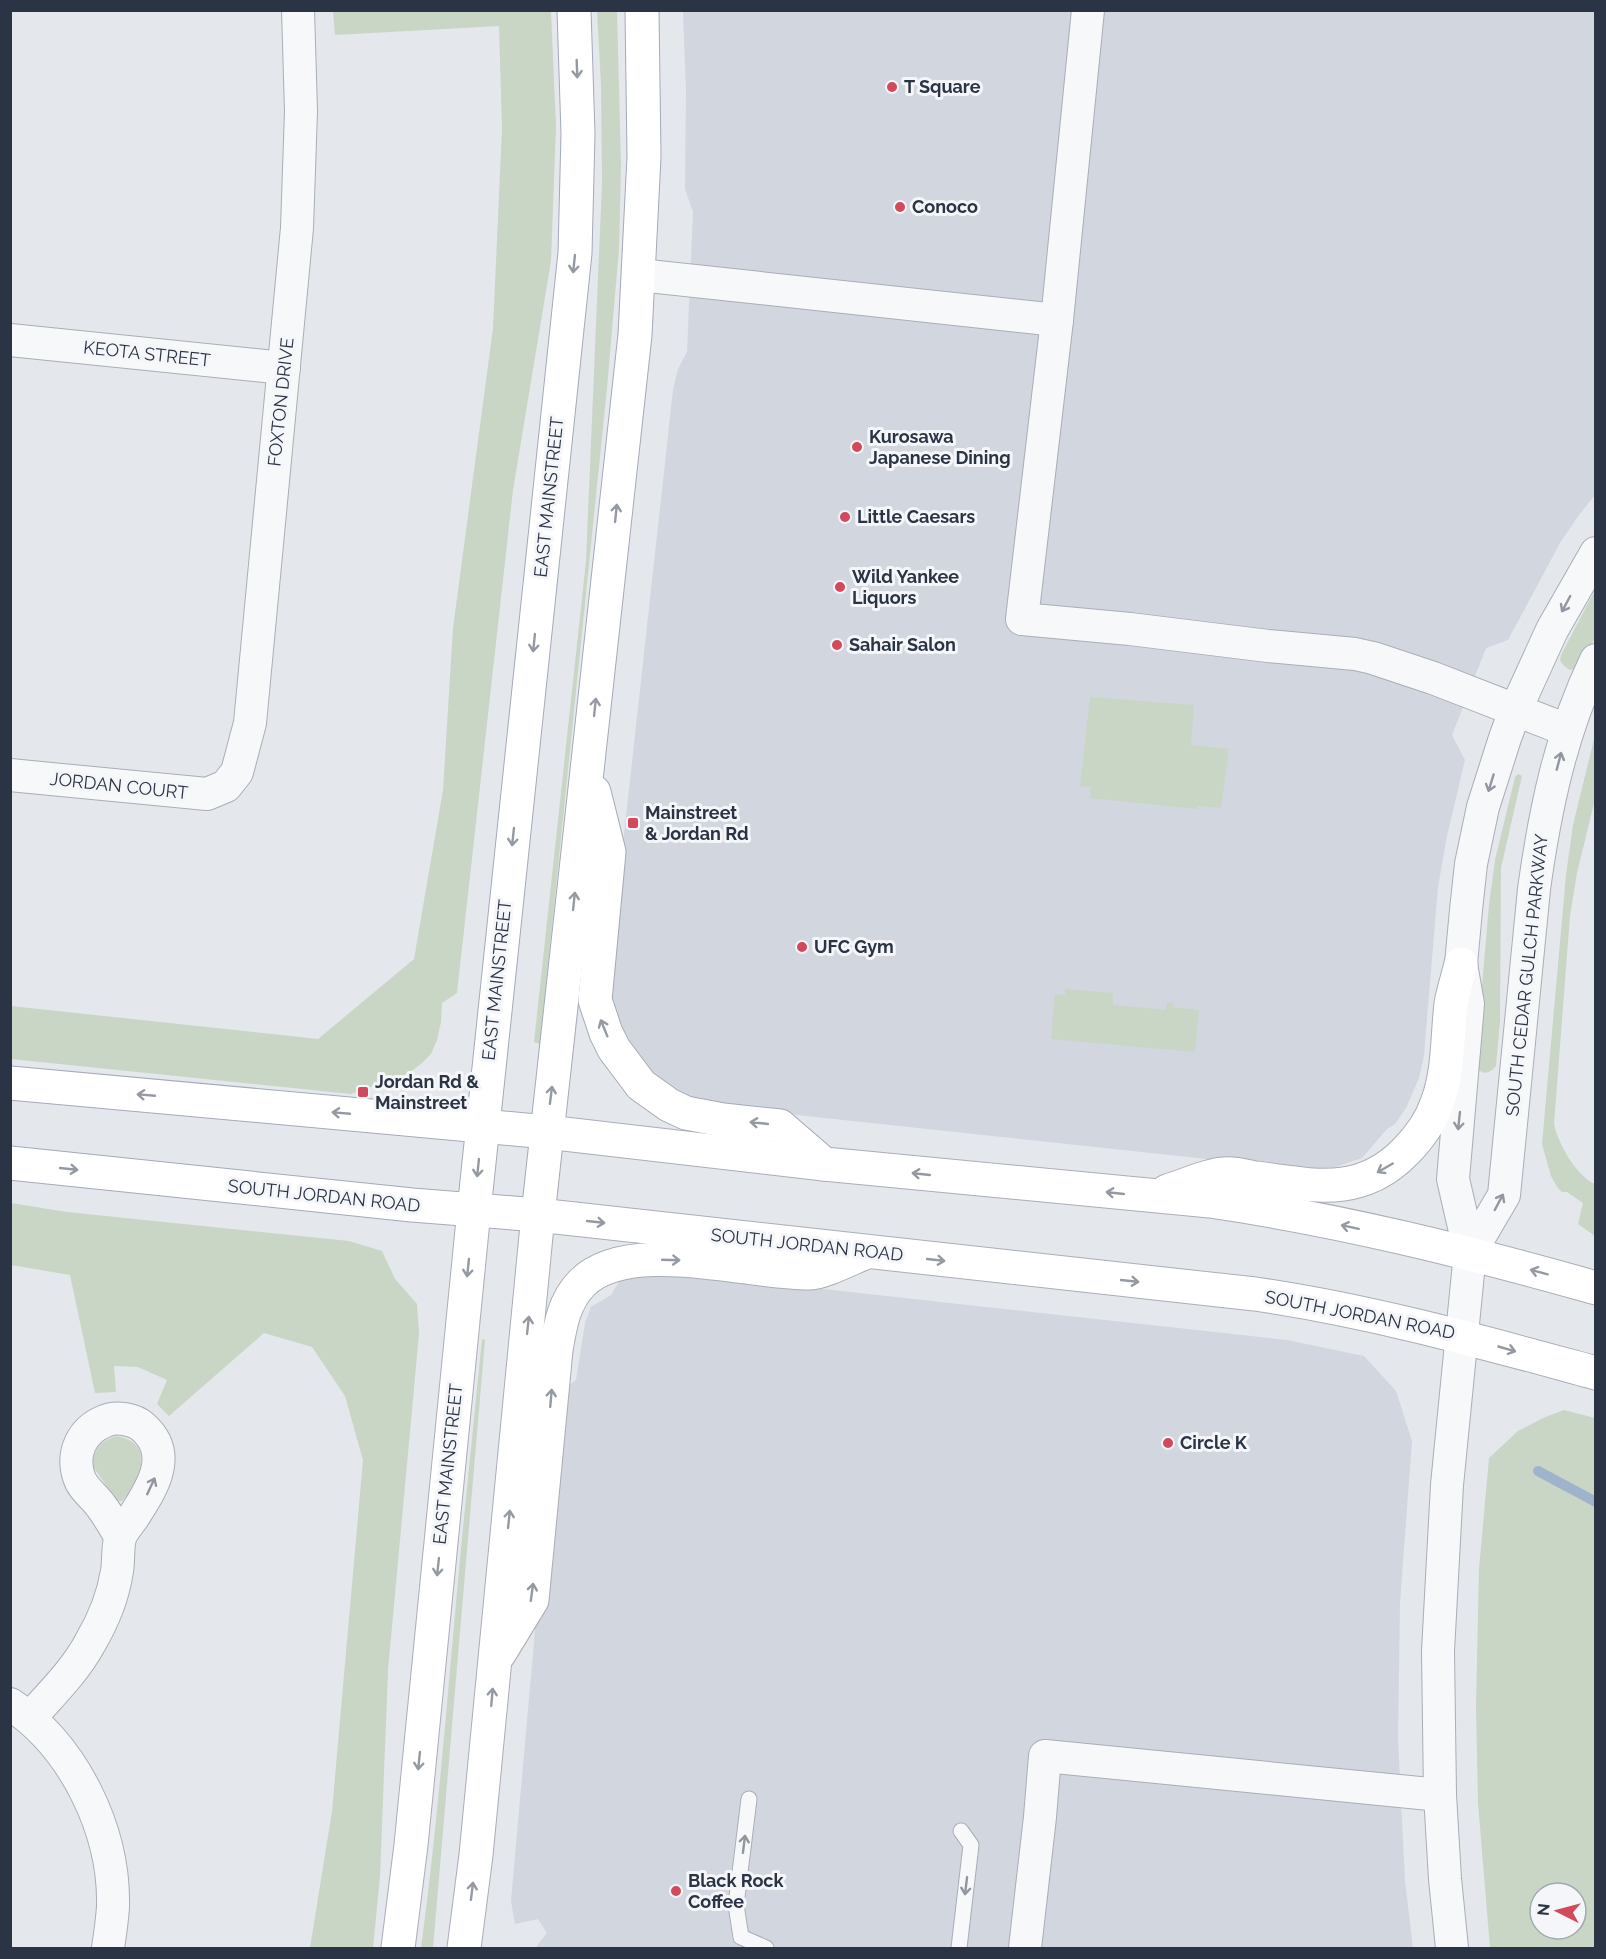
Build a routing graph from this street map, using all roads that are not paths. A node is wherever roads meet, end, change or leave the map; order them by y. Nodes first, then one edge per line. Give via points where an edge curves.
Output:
1 (298, 10) edge
2 (574, 10) edge
3 (642, 10) edge
4 (1088, 10) edge
5 (639, 275) junction
6 (1057, 320) junction
7 (10, 340) edge
8 (284, 368) junction
9 (1596, 553) edge
10 (1596, 660) edge
11 (1515, 711) junction
12 (1567, 730) junction
13 (588, 768) junction
14 (10, 775) edge
15 (226, 786) joint
16 (1461, 964) junction
17 (10, 1083) edge
18 (482, 1126) junction
19 (547, 1132) junction
20 (10, 1163) edge
21 (824, 1164) junction
22 (1149, 1196) junction
23 (474, 1210) junction
24 (538, 1215) junction
25 (867, 1252) junction
26 (1470, 1253) junction
27 (1596, 1288) edge
28 (1463, 1336) junction
29 (1596, 1373) edge
30 (120, 1536) dead end
31 (495, 1661) junction
32 (20, 1711) edge
33 (1440, 1795) junction
34 (749, 1799) dead end
35 (961, 1831) dead end
36 (108, 1948) edge
37 (398, 1948) edge
38 (464, 1948) edge
39 (766, 1948) edge
40 (959, 1948) edge
41 (1024, 1948) edge
42 (1452, 1948) edge

1 - 8 street, FOXTON DRIVE via 300,167
2 -> 18 main road, EAST MAINSTREET via 578,134 575,253
3 - 5 main road via 644,157
4 - 6 street
5 - 6 street
13 -> 5 main road
6 - 11 street via 1022,619 1355,654 1402,666
7 - 8 street, KEOTA STREET
8 - 15 street, FOXTON DRIVE via 250,723 237,772
9 -> 11 street, SOUTH CEDAR GULCH PARKWAY via 1552,630
10 - 12 street, SOUTH CEDAR GULCH PARKWAY
11 - 12 street
11 -> 16 street, SOUTH CEDAR GULCH PARKWAY via 1483,807 1468,887
26 -> 12 street, SOUTH CEDAR GULCH PARKWAY via 1504,1195 1535,878
19 -> 13 main road
21 -> 13 main road via 780,1126 723,1120 686,1113 669,1105 641,1085 614,1050 596,1000 609,852
14 - 15 street, JORDAN COURT via 207,794
16 -> 22 main road via 1437,1103 1429,1121 1390,1167 1365,1180 1342,1185 1223,1173
16 -> 26 street, SOUTH CEDAR GULCH PARKWAY via 1468,1004 1453,1179
18 -> 17 main road
18 - 19 main road
18 -> 23 main road, EAST MAINSTREET
19 - 21 main road
19 - 24 main road
20 -> 23 main road, SOUTH JORDAN ROAD
22 -> 21 main road
26 -> 22 main road via 1248,1207
23 - 24 main road, SOUTH JORDAN ROAD
23 -> 37 main road, EAST MAINSTREET
24 -> 25 main road, SOUTH JORDAN ROAD
31 -> 24 main road
25 -> 28 main road, SOUTH JORDAN ROAD via 1266,1296
31 -> 25 main road via 532,1600 556,1350 565,1310 581,1284 599,1271 626,1262 678,1260 813,1273
27 -> 26 main road
26 - 28 street, SOUTH CEDAR GULCH PARKWAY
28 -> 29 main road, SOUTH JORDAN ROAD
28 - 33 street, SOUTH CEDAR GULCH PARKWAY via 1442,1571 1438,1651
30 - 32 street via 110,1602 76,1666
38 -> 31 main road
32 - 36 street via 50,1738 76,1773 103,1839 112,1883
33 - 41 street via 1045,1756
33 - 42 street, SOUTH CEDAR GULCH PARKWAY
39 -> 34 lane via 741,1937 736,1905
35 -> 40 lane via 971,1845

